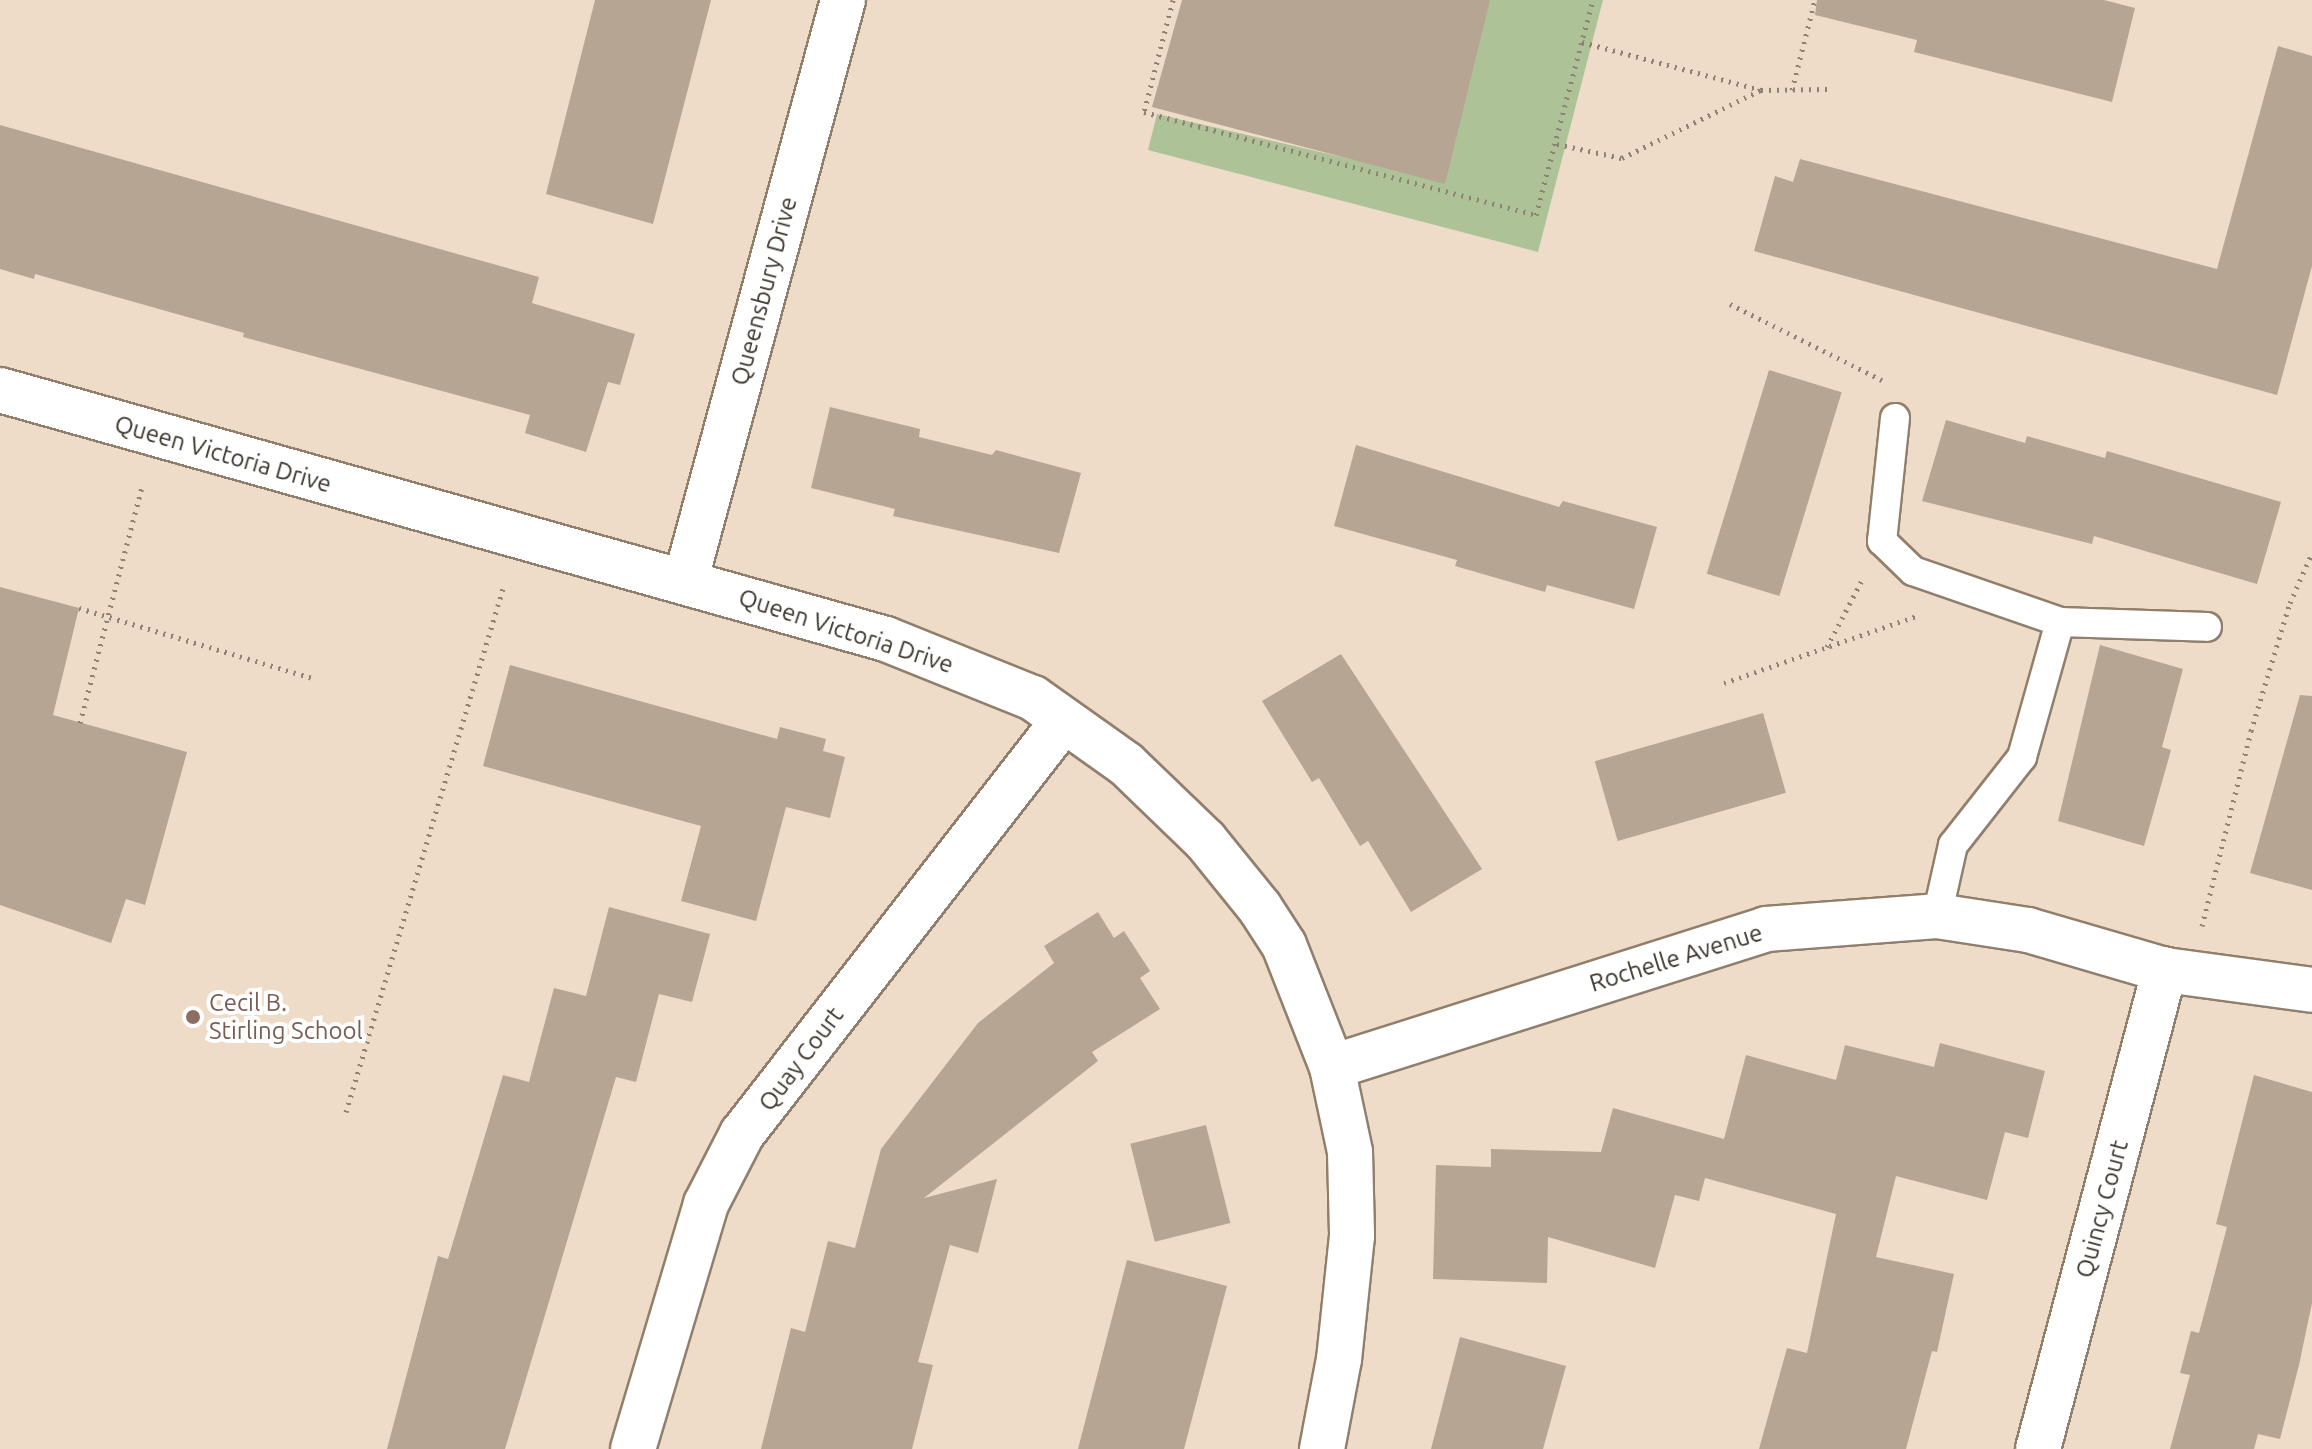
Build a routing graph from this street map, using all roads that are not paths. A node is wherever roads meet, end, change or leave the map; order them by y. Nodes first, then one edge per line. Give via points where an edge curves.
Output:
1 (843, 0) edge
2 (0, 390) edge
3 (1895, 418) road end
4 (685, 582) junction
5 (2060, 622) junction
6 (2207, 627) dead end
7 (1064, 720) junction
8 (1937, 916) junction
9 (2178, 971) junction
10 (2312, 990) edge
11 (1332, 1067) junction
12 (633, 1449) edge
13 (1322, 1449) edge
14 (2038, 1449) edge

1 - 4 street, Queensbury Drive
2 - 4 street, Queen Victoria Drive
3 - 5 lane via 1882,541 1913,571
4 - 7 street, Queen Victoria Drive via 886,639 1033,698
5 - 6 lane
5 - 8 lane via 2022,757 1953,845
7 - 11 street, Queen Victoria Drive via 1126,764 1205,840 1260,908 1284,945
7 - 12 street, Quay Court via 742,1134 706,1204
8 - 9 street, Rochelle Avenue via 2028,930
8 - 11 street, Rochelle Avenue via 1766,929
9 - 10 street, Rochelle Avenue
9 - 14 street, Quincy Court
11 - 13 street, Queen Victoria Drive via 1350,1152 1352,1236 1339,1359

